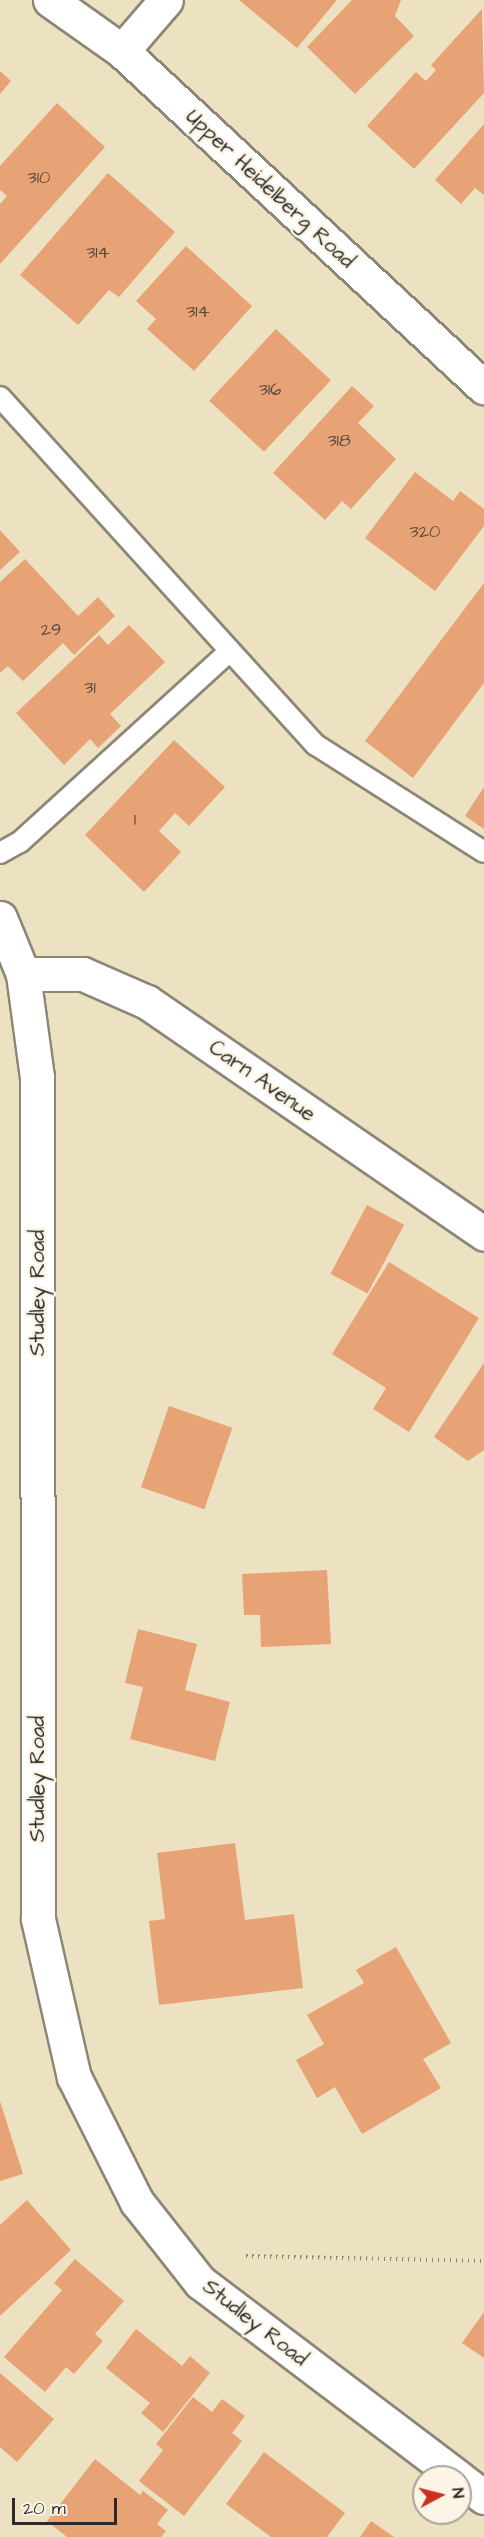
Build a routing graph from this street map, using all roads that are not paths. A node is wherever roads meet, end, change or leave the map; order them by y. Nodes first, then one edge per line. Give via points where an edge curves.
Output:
1 (50, 0) edge
2 (166, 0) edge
3 (122, 51) junction
4 (484, 387) edge
5 (0, 397) edge
6 (229, 652) junction
7 (484, 852) edge
8 (0, 853) edge
9 (0, 918) edge
10 (23, 974) junction
11 (484, 1234) edge
12 (442, 2465) edge
13 (472, 2488) edge
14 (484, 2497) edge

1 - 3 street, Upper Heidelberg Road
2 - 3 street
3 - 4 street, Upper Heidelberg Road
5 - 6 lane
6 - 7 lane via 316,745
6 - 8 lane via 20,842
9 - 10 street, Studley Road
10 - 11 street, Carn Avenue via 83,974 147,1002
10 - 12 street, Studley Road via 38,1077 38,1919 74,2077 137,2202 200,2282
13 - 14 street, Studley Road

